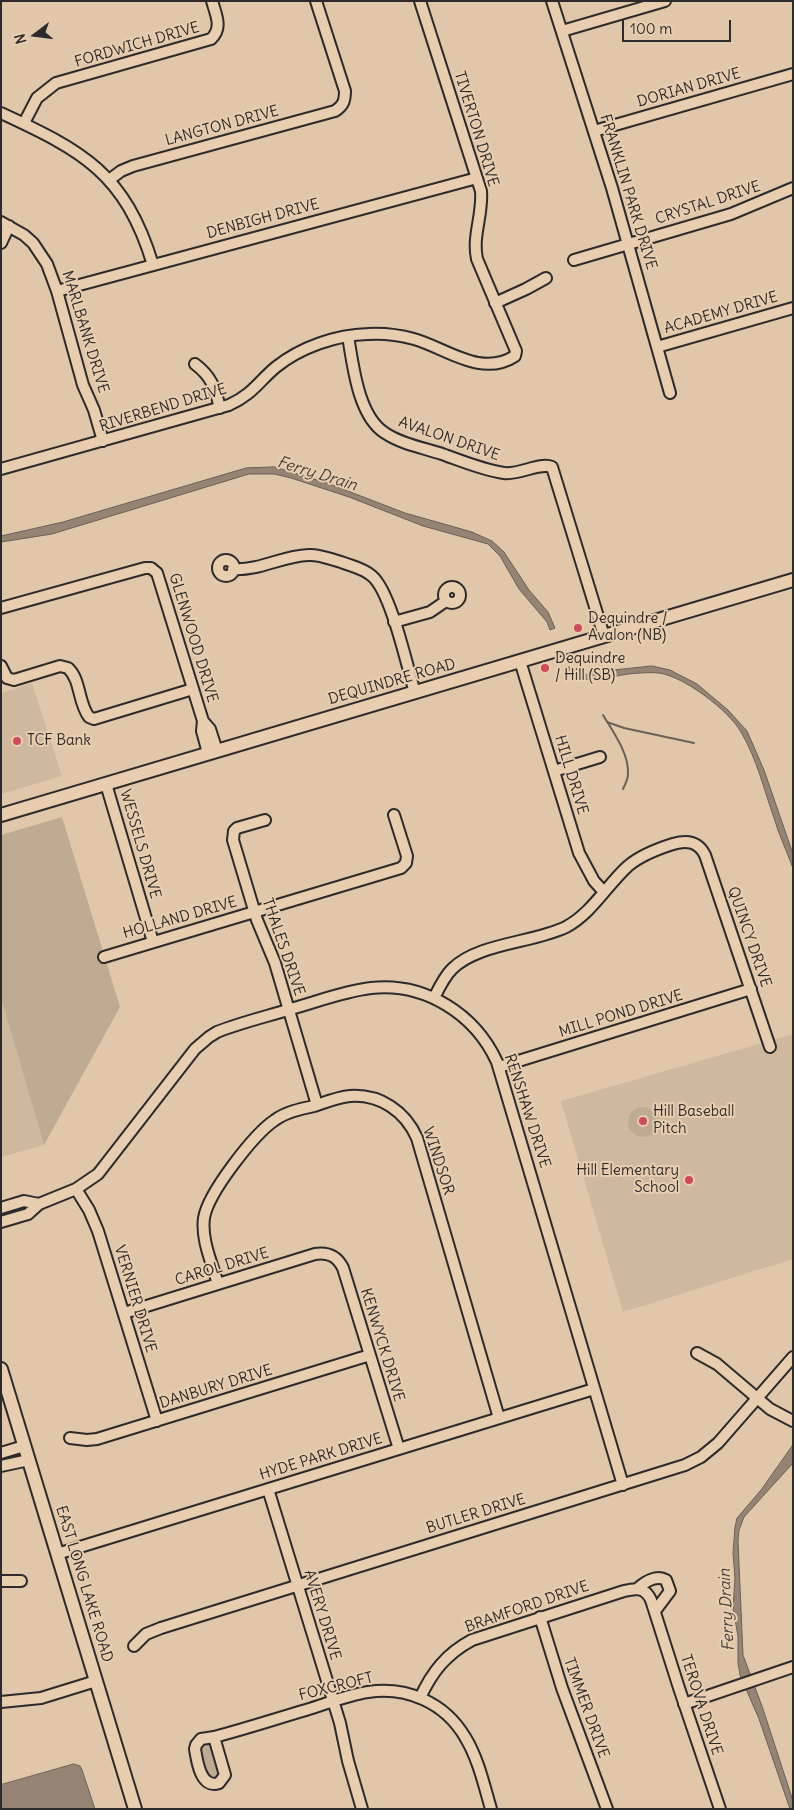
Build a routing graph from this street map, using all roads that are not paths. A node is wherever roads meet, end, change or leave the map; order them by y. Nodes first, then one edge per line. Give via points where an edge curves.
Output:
1 (212, 1) edge
2 (316, 1) edge
3 (420, 1) edge
4 (552, 1) edge
5 (665, 1) edge
6 (562, 31) junction
7 (793, 74) edge
8 (1, 113) edge
9 (24, 123) junction
10 (594, 131) junction
11 (477, 178) junction
12 (109, 180) junction
13 (793, 188) edge
14 (5, 224) edge
15 (1, 243) edge
16 (628, 244) junction
17 (574, 260) dead end
18 (153, 265) junction
19 (546, 278) dead end
20 (57, 291) junction
21 (495, 303) junction
22 (793, 308) edge
23 (348, 336) junction
24 (657, 347) junction
25 (516, 351) joint
26 (195, 364) dead end
27 (670, 393) dead end
28 (220, 408) junction
29 (103, 441) junction
30 (1, 469) edge
31 (233, 569) dead end
32 (793, 580) edge
33 (446, 601) dead end
34 (1, 608) edge
35 (394, 622) junction
36 (604, 636) junction
37 (520, 661) junction
38 (1, 666) edge
39 (193, 689) junction
40 (415, 692) junction
41 (213, 752) junction
42 (600, 758) dead end
43 (554, 771) junction
44 (106, 784) junction
45 (1, 815) edge
46 (394, 815) dead end
47 (265, 820) dead end
48 (604, 892) junction
49 (254, 912) junction
50 (153, 942) junction
51 (104, 956) dead end
52 (751, 989) junction
53 (434, 998) junction
54 (289, 1010) junction
55 (770, 1047) dead end
56 (499, 1067) junction
57 (317, 1105) junction
58 (76, 1189) junction
59 (39, 1204) junction
60 (1, 1208) edge
61 (1, 1222) edge
62 (329, 1254) joint
63 (218, 1284) junction
64 (124, 1313) junction
65 (697, 1353) dead end
66 (370, 1355) junction
67 (792, 1357) edge
68 (1, 1370) edge
69 (594, 1389) junction
70 (757, 1399) junction
71 (499, 1418) junction
72 (157, 1421) junction
73 (793, 1421) edge
74 (70, 1438) dead end
75 (24, 1446) junction
76 (399, 1449) junction
77 (1, 1453) edge
78 (28, 1460) junction
79 (1, 1466) edge
80 (622, 1485) junction
81 (268, 1489) junction
82 (58, 1554) junction
83 (1, 1580) edge
84 (21, 1581) dead end
85 (298, 1585) junction
86 (638, 1588) junction
87 (655, 1611) junction
88 (540, 1617) junction
89 (134, 1646) dead end
90 (793, 1667) edge
91 (96, 1681) junction
92 (420, 1698) junction
93 (1, 1702) edge
94 (333, 1702) junction
95 (684, 1704) junction
96 (214, 1737) dead end
97 (135, 1809) edge
98 (362, 1809) edge
99 (491, 1809) edge
100 (607, 1809) edge
101 (720, 1809) edge

1 - 9 street, FORDWICH DRIVE via 218,24 211,39 56,83 37,98
2 - 12 street, LANGTON DRIVE via 345,92 343,104 335,111 133,166
3 - 11 street, TIVERTON DRIVE
4 - 6 street, FRANKLIN PARK DRIVE
5 - 6 street
6 - 10 street, FRANKLIN PARK DRIVE
7 - 10 street, DORIAN DRIVE
8 - 9 street
9 - 12 street via 73,148
10 - 16 street, FRANKLIN PARK DRIVE
11 - 18 street, DENBIGH DRIVE
11 - 21 street, TIVERTON DRIVE via 482,199 476,254
12 - 18 street via 137,220
13 - 16 street, CRYSTAL DRIVE via 744,210
14 - 15 street
14 - 20 street, MARLBANK DRIVE via 24,235 41,253
16 - 17 street, CRYSTAL DRIVE
16 - 24 street, FRANKLIN PARK DRIVE
18 - 20 street, DENBIGH DRIVE
19 - 21 street
20 - 29 street, MARLBANK DRIVE via 83,385
21 - 25 street, TIVERTON DRIVE
22 - 24 street, ACADEMY DRIVE
23 - 25 street, RIVERBEND DRIVE via 405,337 482,364 508,360 515,356
23 - 28 street, RIVERBEND DRIVE via 302,352 276,368 247,396
23 - 36 street, AVALON DRIVE via 367,413 385,433 502,473 518,473 543,465 552,467
24 - 27 street, FRANKLIN PARK DRIVE
26 - 28 street via 211,380
28 - 29 street, RIVERBEND DRIVE
29 - 30 street, RIVERBEND DRIVE
31 - 35 street via 254,568 309,554 352,566 378,582
32 - 36 main road, DEQUINDRE ROAD
33 - 35 street via 430,612
34 - 39 street, GLENWOOD DRIVE via 151,568 157,572
35 - 40 street
36 - 37 main road, DEQUINDRE ROAD
37 - 40 main road, DEQUINDRE ROAD
37 - 43 street, HILL DRIVE
38 - 39 street via 7,678 14,680 60,666 68,668 84,709 89,717 94,718
39 - 41 street, GLENWOOD DRIVE via 203,720 210,729
40 - 41 main road, DEQUINDRE ROAD
41 - 44 main road, DEQUINDRE ROAD
42 - 43 street
43 - 48 street, HILL DRIVE via 579,853
44 - 45 main road, DEQUINDRE ROAD
44 - 50 street, WESSELS DRIVE
46 - 49 street, HOLLAND DRIVE via 407,856 406,863 398,869
47 - 49 street, THALES DRIVE via 237,828 232,836
48 - 52 street, QUINCY DRIVE via 637,859 672,844 691,842 705,855
48 - 53 street via 581,917 565,927 464,960 448,973
49 - 50 street, HOLLAND DRIVE
49 - 54 street, THALES DRIVE via 273,957
50 - 51 street, HOLLAND DRIVE
52 - 55 street, QUINCY DRIVE
52 - 56 street, MILL POND DRIVE
53 - 54 street, RENSHAW DRIVE via 419,992 373,987
53 - 56 street, RENSHAW DRIVE via 450,1006 475,1027
54 - 57 street, THALES DRIVE
54 - 58 street, RENSHAW DRIVE via 223,1030 200,1044 106,1164
56 - 69 street, RENSHAW DRIVE
57 - 63 street, WINDSOR via 287,1114 264,1129 212,1195 206,1208 204,1227
57 - 71 street, WINDSOR via 344,1097 374,1098 394,1108 411,1126 420,1146
58 - 59 street, RENSHAW DRIVE
58 - 64 street, VERNIER DRIVE via 98,1231
59 - 60 street, RENSHAW DRIVE via 24,1201
59 - 61 street, RENSHAW DRIVE via 28,1214
62 - 63 street, CAROL DRIVE via 315,1254
62 - 66 street, KENWYCK DRIVE via 343,1268
63 - 64 street, CAROL DRIVE
64 - 72 street, VERNIER DRIVE
65 - 70 street via 717,1364
66 - 72 street, DANBURY DRIVE
66 - 76 street, KENWYCK DRIVE
67 - 70 street, BUTLER DRIVE
68 - 75 main road, EAST LONG LAKE ROAD
69 - 71 street, HYDE PARK DRIVE
69 - 80 street, RENSHAW DRIVE
70 - 73 street via 776,1414
70 - 80 street, BUTLER DRIVE via 718,1443 701,1457
71 - 76 street, HYDE PARK DRIVE
72 - 74 street, DANBURY DRIVE via 97,1439
75 - 77 street
75 - 78 main road, EAST LONG LAKE ROAD
76 - 81 street, HYDE PARK DRIVE
78 - 79 street
78 - 82 main road, EAST LONG LAKE ROAD
80 - 85 street, BUTLER DRIVE
81 - 82 street, HYDE PARK DRIVE
81 - 85 street, AVERY DRIVE
82 - 91 main road, EAST LONG LAKE ROAD
83 - 84 street
85 - 89 street, BUTLER DRIVE via 161,1628 146,1634
85 - 94 street, AVERY DRIVE
86 - 87 street, TEROVA DRIVE via 649,1595
86 - 87 street, BRAMFORD DRIVE via 657,1578 666,1580 670,1591
86 - 88 street, BRAMFORD DRIVE
87 - 95 street, TEROVA DRIVE
88 - 92 street, BRAMFORD DRIVE via 479,1636 456,1649 441,1662
88 - 100 street, TIMMER DRIVE
90 - 95 street
91 - 93 street via 41,1698
91 - 97 main road, EAST LONG LAKE ROAD
92 - 94 street, FOXCROFT via 379,1691
92 - 99 street, FOXCROFT via 445,1713 466,1738
94 - 96 street, FOXCROFT
94 - 98 street, AVERY DRIVE
95 - 101 street, TEROVA DRIVE

